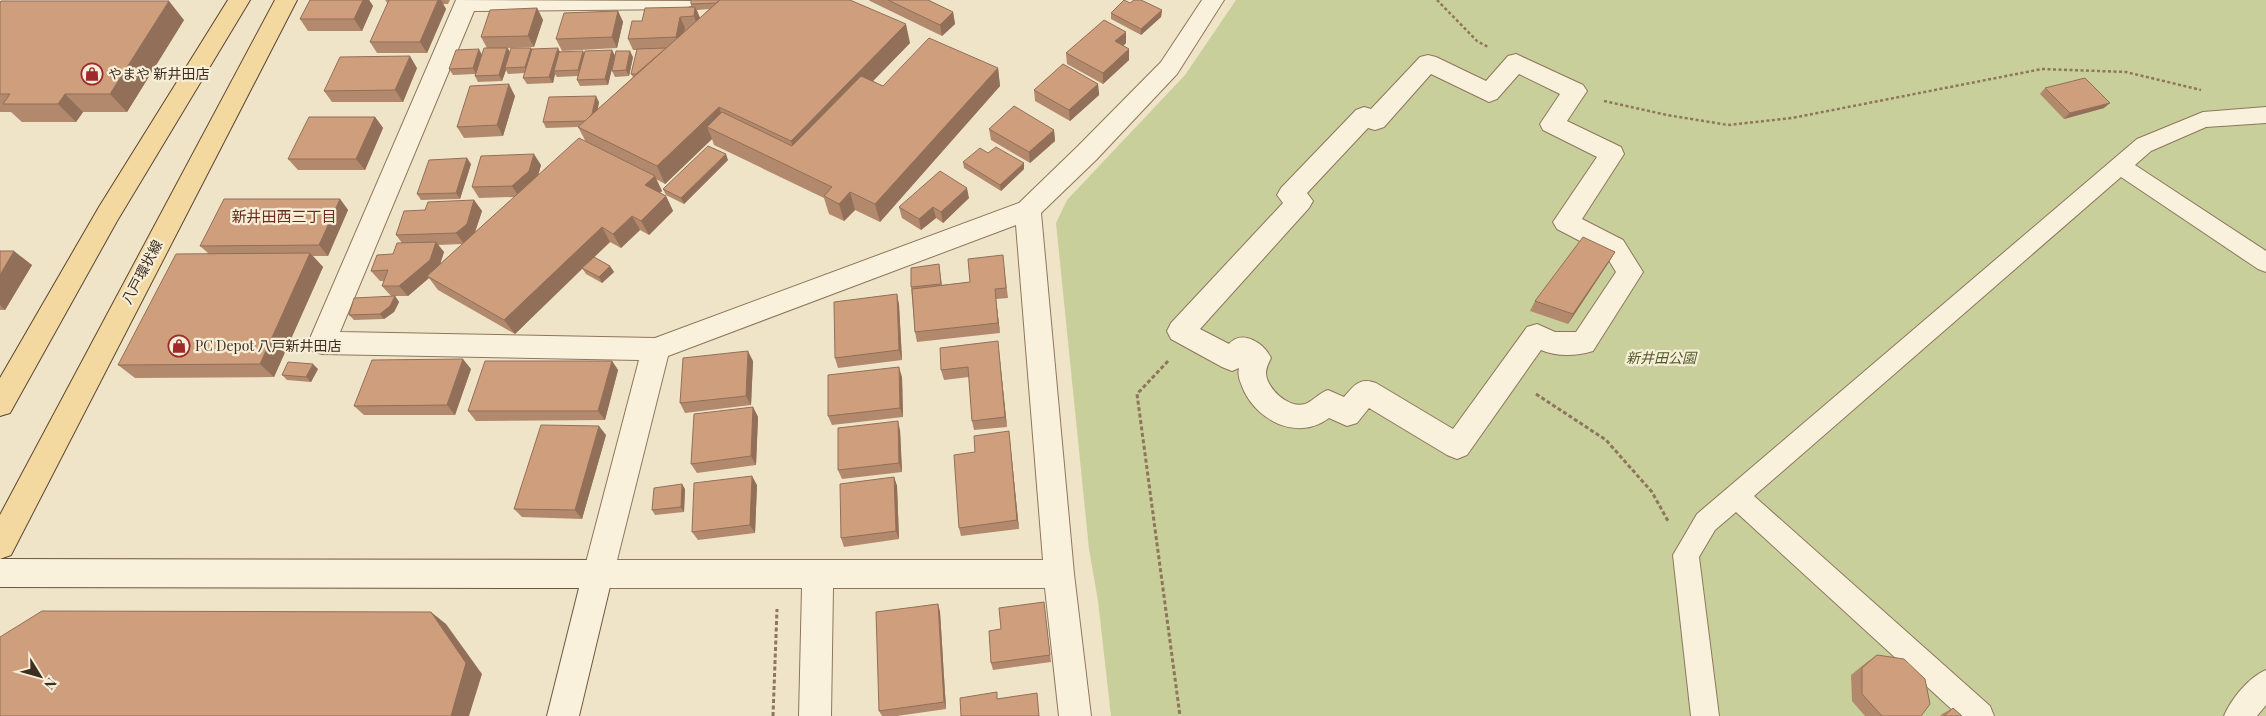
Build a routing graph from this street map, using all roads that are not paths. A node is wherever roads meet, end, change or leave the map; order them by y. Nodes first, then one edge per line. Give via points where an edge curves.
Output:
1 (239, 0) edge
2 (286, 0) edge
3 (1213, 0) edge
4 (683, 1) edge
5 (467, 2) edge
6 (2266, 115) edge
7 (2120, 165) junction
8 (1028, 210) junction
9 (2266, 263) edge
10 (656, 349) junction
11 (1506, 377) joint
12 (0, 404) edge
13 (1736, 496) junction
14 (0, 545) edge
15 (0, 573) edge
16 (598, 574) junction
17 (1059, 574) junction
18 (818, 575) junction
19 (2266, 684) edge
20 (563, 716) edge
21 (816, 716) edge
22 (1075, 716) edge
23 (1705, 716) edge
24 (1980, 716) edge
25 (2238, 716) edge

1 - 12 main road via 108,214
2 - 14 main road, 八戸環状線
3 - 8 street via 1169,68
4 - 5 street
5 - 10 street via 322,343
6 - 7 lane via 2203,120 2144,144
7 - 9 lane
7 - 13 lane
8 - 10 street
8 - 17 street
10 - 16 street
11 - 11 street via 1537,335 1552,343 1583,343 1630,272 1614,247 1566,222 1612,154 1552,124 1575,91 1516,62 1489,93 1428,63 1375,121 1364,116 1290,195 1300,201 1181,331 1232,359 1242,348 1257,358 1252,371 1256,390 1269,405 1293,416 1311,414 1328,402 1347,414 1366,391 1457,446
13 - 23 lane via 1706,522 1686,555
13 - 24 lane
15 - 16 street
16 - 18 street
16 - 20 street
17 - 18 street
17 - 22 street
18 - 21 street
19 - 25 lane

